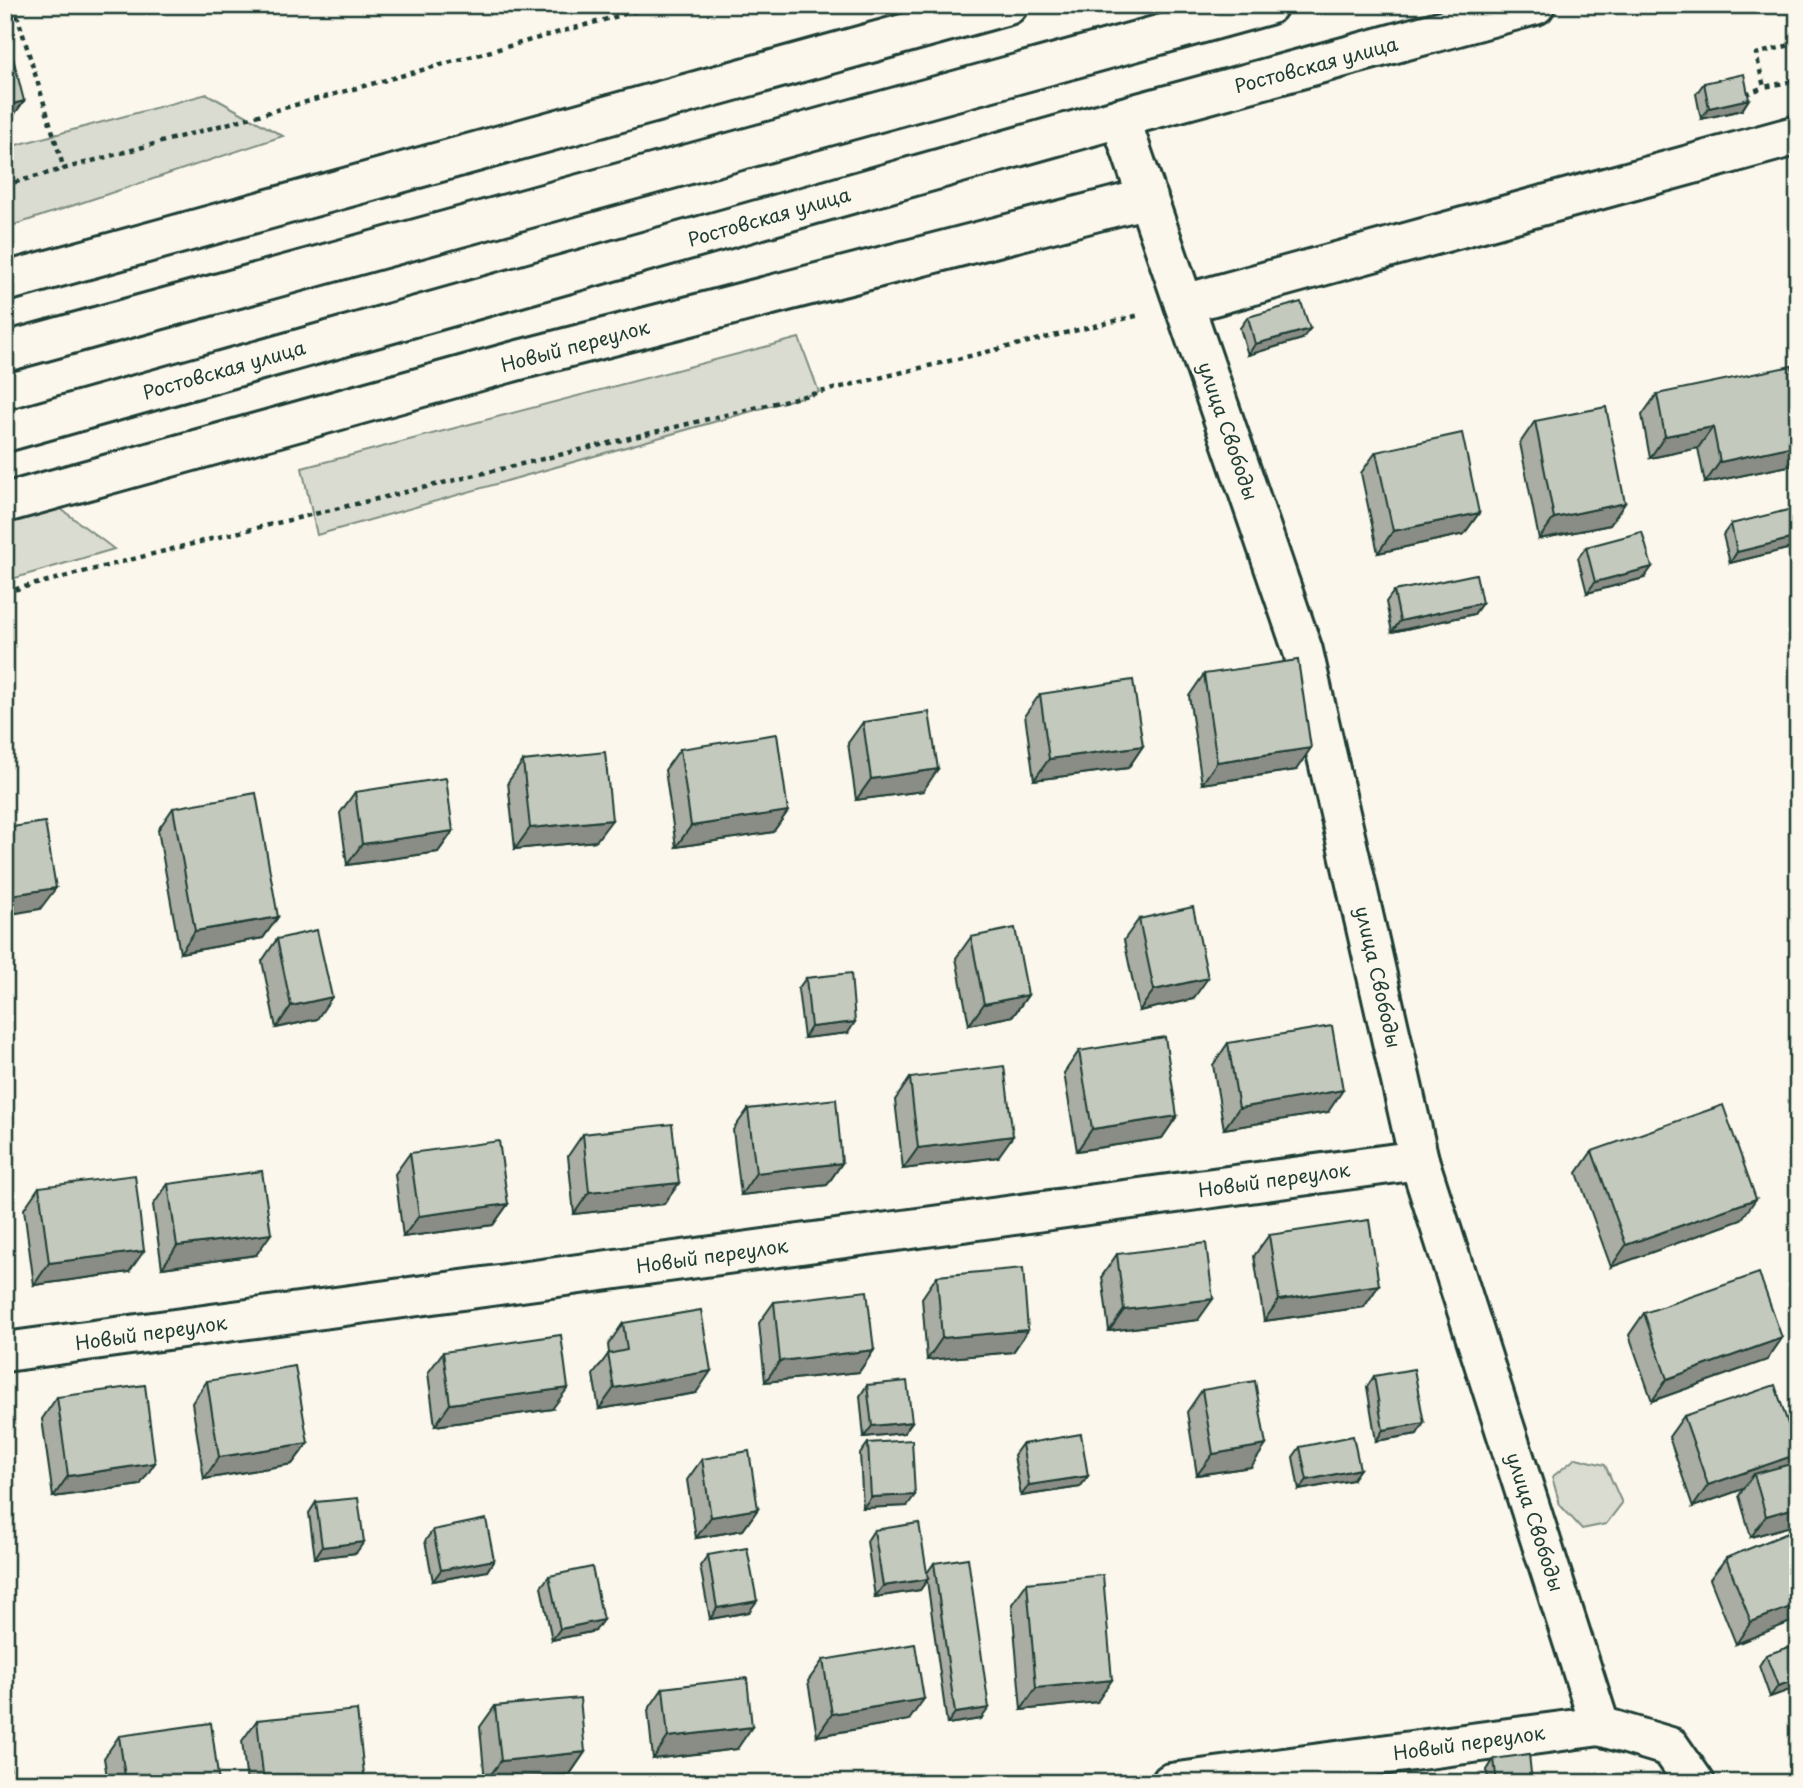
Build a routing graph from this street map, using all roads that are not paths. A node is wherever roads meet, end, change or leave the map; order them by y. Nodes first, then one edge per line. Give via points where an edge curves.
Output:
1 (1009, 5) edge
2 (1268, 5) edge
3 (1535, 5) edge
4 (1121, 118) junction
5 (1798, 135) edge
6 (1148, 198) junction
7 (5, 282) edge
8 (1184, 304) junction
9 (5, 352) edge
10 (5, 432) edge
11 (5, 503) edge
12 (1419, 1160) junction
13 (5, 1352) edge
14 (1600, 1726) junction
15 (1171, 1783) edge
16 (1695, 1783) edge

1 - 7 main road
2 - 9 main road
3 - 4 main road, Ростовская улица
4 - 6 main road, улица Свободы
4 - 10 main road, Ростовская улица
5 - 8 main road
6 - 8 main road, улица Свободы
6 - 11 main road, Новый переулок via 519,360
8 - 12 main road, улица Свободы via 1303,651
12 - 13 main road, Новый переулок
12 - 14 main road, улица Свободы
14 - 15 main road, Новый переулок
14 - 16 main road via 1670,1747

